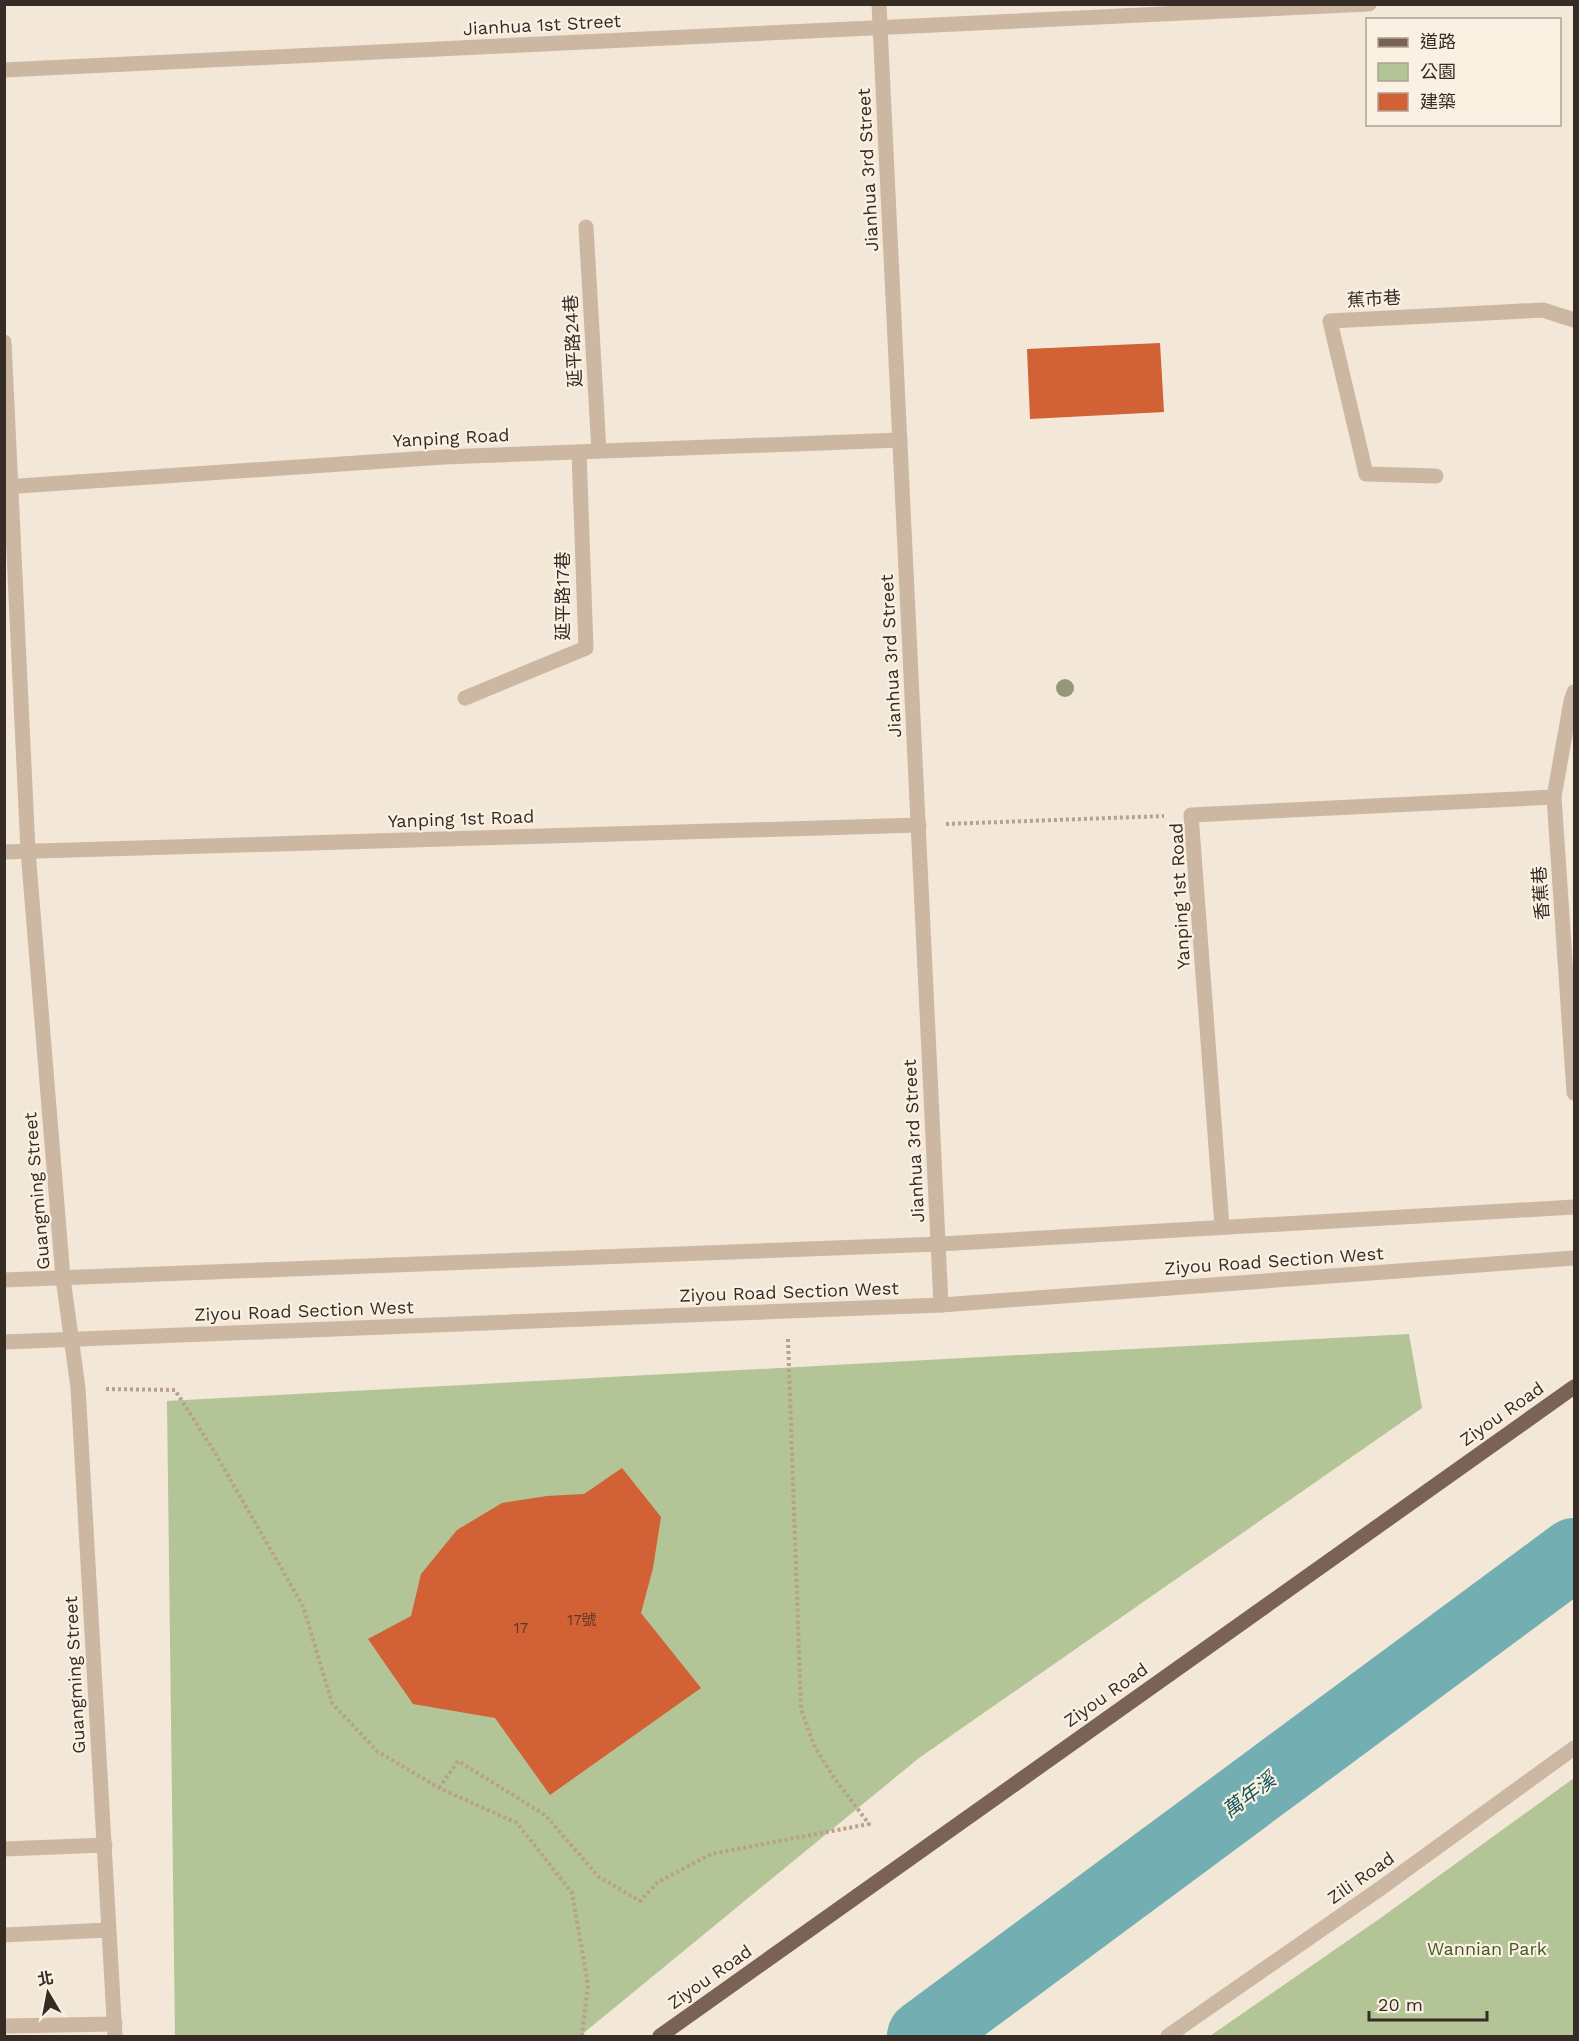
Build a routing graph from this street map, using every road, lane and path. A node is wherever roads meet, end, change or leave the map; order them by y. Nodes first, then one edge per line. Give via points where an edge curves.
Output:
1 (879, 4) edge
2 (1369, 4) edge
3 (880, 28) junction
4 (4, 70) edge
5 (585, 227) dead end
6 (1575, 320) edge
7 (4, 342) edge
8 (900, 440) junction
9 (579, 452) junction
10 (599, 452) junction
11 (1436, 476) dead end
12 (7, 487) edge
13 (1575, 692) edge
14 (465, 698) dead end
15 (1554, 797) junction
16 (1191, 815) junction
17 (919, 825) junction
18 (28, 851) junction
19 (4, 852) edge
20 (1575, 1093) edge
21 (1575, 1207) edge
22 (1222, 1227) junction
23 (939, 1244) junction
24 (1575, 1258) edge
25 (63, 1278) junction
26 (4, 1280) edge
27 (940, 1305) junction
28 (787, 1312) junction
29 (72, 1340) junction
30 (4, 1342) edge
31 (1575, 1387) edge
32 (78, 1389) junction
33 (1575, 1748) edge
34 (439, 1788) junction
35 (105, 1845) junction
36 (4, 1849) edge
37 (108, 1930) junction
38 (4, 1935) edge
39 (4, 2026) edge
40 (115, 2030) edge
41 (582, 2037) edge
42 (660, 2037) edge
43 (1168, 2037) edge

1 - 3 street, Jianhua 3rd Street
2 - 3 street, Jianhua 1st Street
3 - 4 street, Jianhua 1st Street
3 - 8 street, Jianhua 3rd Street
5 - 10 street, 延平路24巷
6 - 11 street, 蕉市巷 via 1543,310 1330,321 1366,474
7 - 12 street, Guangming Street
8 - 10 street, Yanping Road
8 - 17 street, Jianhua 3rd Street
9 - 10 street, Yanping Road
9 - 12 street, Yanping Road
9 - 14 street, 延平路17巷 via 586,648
12 - 18 street, Guangming Street
13 - 15 street, 香蕉巷
15 - 16 street, Yanping 1st Road
15 - 20 street, 香蕉巷
16 - 17 path
16 - 22 street, Yanping 1st Road
17 - 18 street, Yanping 1st Road
17 - 23 street, Jianhua 3rd Street
18 - 19 street, Yanping 1st Road
18 - 25 street, Guangming Street
21 - 22 street, Ziyou Road Section West
22 - 23 street, Ziyou Road Section West
23 - 25 street, Ziyou Road Section West
23 - 27 street, Jianhua 3rd Street
24 - 27 street, Ziyou Road Section West
25 - 26 street, Ziyou Road Section West
25 - 29 street, Guangming Street
27 - 28 street, Ziyou Road Section West
28 - 29 street, Ziyou Road Section West
28 - 34 path via 801,1709 814,1744 832,1775 869,1824 711,1854 658,1882 640,1901 598,1877 545,1815 458,1761
29 - 30 street, Ziyou Road Section West
29 - 32 street, Guangming Street
31 - 42 main road, Ziyou Road
32 - 34 path via 175,1390 303,1605 332,1703 377,1751
32 - 35 street, Guangming Street
33 - 43 street, Zili Road
34 - 41 path via 517,1823 572,1893 588,1984
35 - 36 street
35 - 37 street, Guangming Street
37 - 38 street
37 - 40 street, Guangming Street
39 - 40 street

